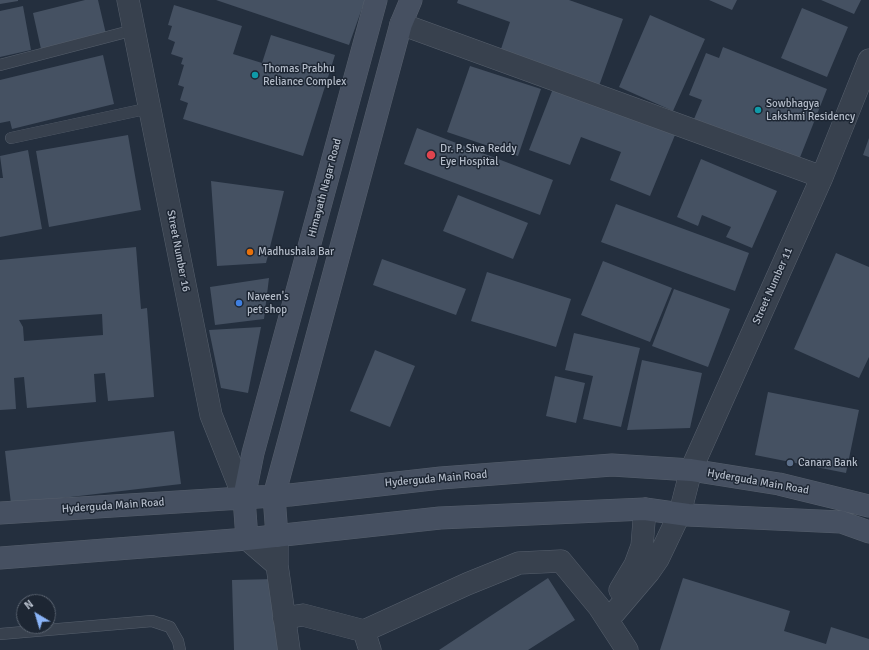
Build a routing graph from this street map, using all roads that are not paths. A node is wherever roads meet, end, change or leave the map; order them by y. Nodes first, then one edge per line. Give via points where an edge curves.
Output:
1 (128, 0) edge
2 (376, 0) edge
3 (411, 0) edge
4 (401, 24) junction
5 (134, 30) junction
6 (869, 60) edge
7 (0, 65) edge
8 (150, 108) junction
9 (11, 138) dead end
10 (822, 177) junction
11 (691, 470) junction
12 (274, 496) junction
13 (244, 498) junction
14 (869, 506) edge
15 (645, 509) junction
16 (0, 514) edge
17 (680, 514) junction
18 (869, 532) edge
19 (277, 536) junction
20 (247, 539) junction
21 (0, 558) edge
22 (277, 565) junction
23 (603, 612) junction
24 (284, 618) junction
25 (0, 634) edge
26 (367, 641) edge
27 (180, 650) edge
28 (289, 650) edge
29 (627, 650) edge

1 - 5 street, Street Number 16
2 - 13 main road, Himayath Nagar Road via 253,453
3 - 4 main road
4 - 10 street
4 - 12 main road
5 - 7 lane
5 - 8 street, Street Number 16
6 - 10 street, Street Number 11
8 - 9 lane
8 - 13 street, Street Number 16 via 211,415
10 - 11 street, Street Number 11
11 - 12 main road, Hyderguda Main Road via 612,466 441,478
11 - 14 main road, Hyderguda Main Road via 779,484
11 - 17 street, Street Number 11
12 - 13 main road, Hyderguda Main Road
12 - 19 main road
13 - 16 main road, Hyderguda Main Road
13 - 20 main road, Himayath Nagar Road
15 - 17 main road
15 - 19 main road via 440,518
15 - 23 street via 642,546 635,565
17 - 18 main road via 841,522
17 - 23 street, Street Number 11 via 649,572 615,612
19 - 20 main road
19 - 22 street
20 - 21 main road
20 - 22 street
22 - 24 street
23 - 26 street via 561,561 519,563 467,584
23 - 29 street
24 - 26 street via 303,615
24 - 28 street
25 - 27 lane via 152,621 170,627

